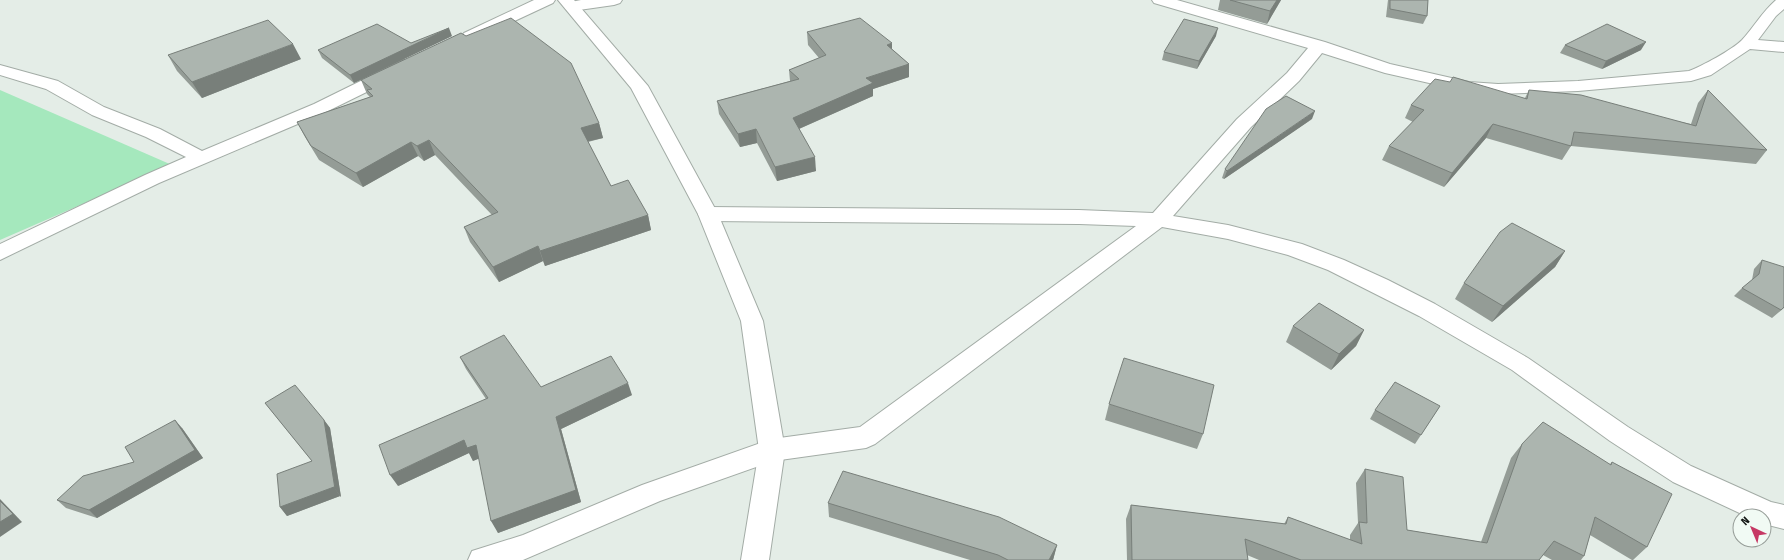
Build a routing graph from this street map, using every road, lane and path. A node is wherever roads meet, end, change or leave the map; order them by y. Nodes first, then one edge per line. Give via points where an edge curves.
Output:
1 (547, 0) edge
2 (614, 0) edge
3 (1160, 0) edge
4 (1784, 1) edge
5 (569, 3) edge
6 (454, 44) edge
7 (1747, 44) junction
8 (1319, 46) junction
9 (1784, 47) edge
10 (403, 68) edge
11 (0, 70) edge
12 (202, 158) junction
13 (708, 214) junction
14 (1158, 220) junction
15 (0, 253) edge
16 (772, 450) junction
17 (1784, 518) edge
18 (482, 560) edge
19 (755, 560) edge

1 - 6 street
2 - 5 street
3 - 8 street
4 - 7 street via 1770,13
5 - 13 street via 639,86
7 - 8 street via 1705,72 1691,76 1578,86 1498,89 1469,87 1385,68
7 - 9 street
8 - 14 street via 1293,77 1244,123
10 - 12 street via 320,108
11 - 12 street via 52,85 98,111 153,133
12 - 15 street via 152,179
13 - 14 street
13 - 16 street via 752,321
14 - 16 street via 866,437
14 - 17 street via 1228,232 1294,249 1336,265 1427,310 1520,364 1618,434 1682,474 1767,513
16 - 18 street via 651,493 526,546
16 - 19 street

